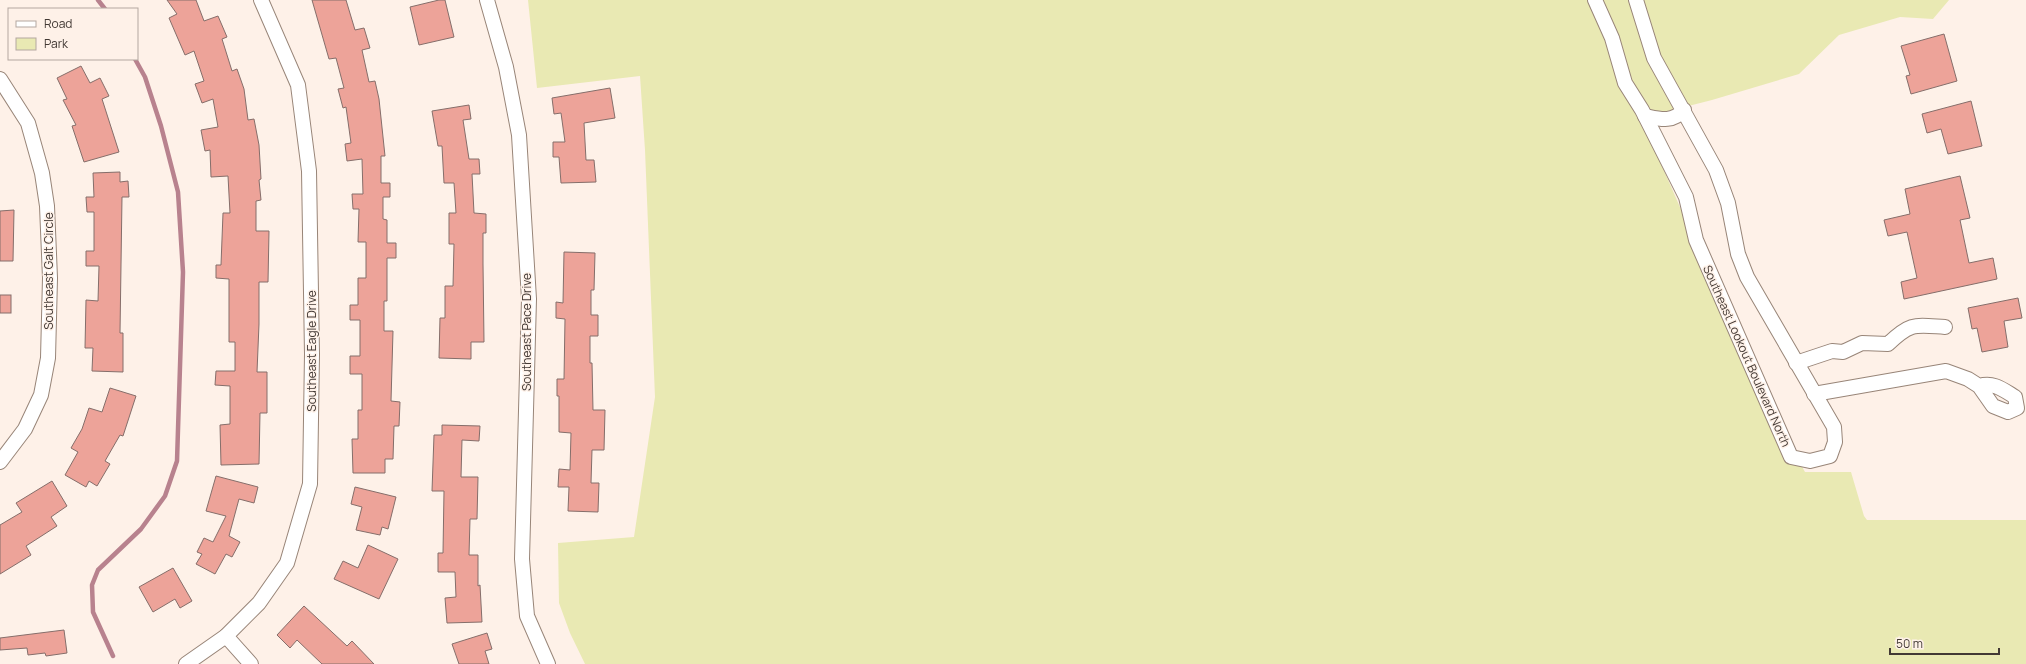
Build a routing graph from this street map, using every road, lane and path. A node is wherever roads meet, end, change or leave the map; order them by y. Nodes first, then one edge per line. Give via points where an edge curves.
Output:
1 (261, 0) edge
2 (487, 0) edge
3 (1595, 0) edge
4 (1636, 0) edge
5 (0, 79) edge
6 (1684, 110) junction
7 (1645, 116) junction
8 (1945, 327) dead end
9 (1796, 364) junction
10 (1979, 386) dead end
11 (1814, 394) junction
12 (0, 462) edge
13 (226, 636) junction
14 (186, 664) edge
15 (251, 664) edge
16 (548, 664) edge

1 - 13 street, Southeast Eagle Drive via 298,85 309,171 312,354 310,484 287,563 259,603
2 - 16 street, Southeast Pace Drive via 506,67 519,135 528,299 522,559 527,616
3 - 7 street, Southeast Lookout Boulevard North via 1612,38 1624,83
4 - 6 street, Southeast Lookout Boulevard North via 1654,58
5 - 12 street, Southeast Galt Circle via 28,123 42,173 47,206 50,278 48,358 41,395 25,428
6 - 7 street via 1678,117 1664,120
6 - 9 street, Southeast Lookout Boulevard North via 1716,170 1728,203 1738,254 1747,277
7 - 11 street, Southeast Lookout Boulevard North via 1686,197 1696,240 1791,457 1810,461 1830,456 1835,442 1834,427
8 - 9 street via 1916,325 1903,329 1888,344 1862,343 1848,351 1832,351
9 - 11 street, Southeast Lookout Boulevard North
10 - 11 street via 1946,371
13 - 14 street, Southeast Eagle Drive
13 - 15 street

